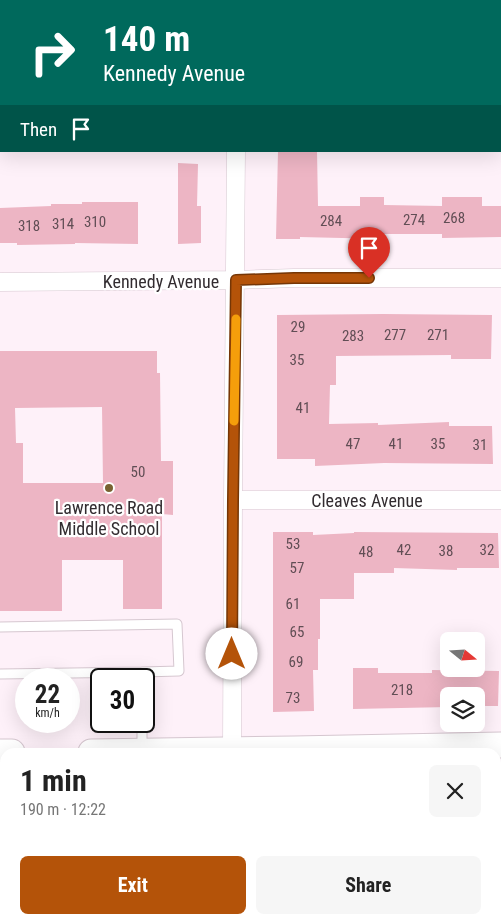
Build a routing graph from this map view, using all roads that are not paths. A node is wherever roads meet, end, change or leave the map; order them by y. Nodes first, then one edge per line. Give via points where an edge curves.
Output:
1 (236, 152) edge
2 (501, 278) edge
3 (236, 280) junction
4 (0, 282) edge
5 (233, 500) junction
6 (501, 500) edge
7 (0, 627) edge
8 (0, 674) edge
9 (155, 674) edge
10 (90, 675) edge
11 (142, 733) edge
12 (501, 745) edge
13 (142, 748) edge
14 (232, 748) edge
15 (372, 748) edge

1 - 3 street
2 - 3 street, Kennedy Avenue
3 - 4 street, Kennedy Avenue
3 - 5 street
5 - 6 street, Cleaves Avenue
5 - 14 street
7 - 9 lane via 177,624 179,672
8 - 10 lane
11 - 13 lane
12 - 15 street

